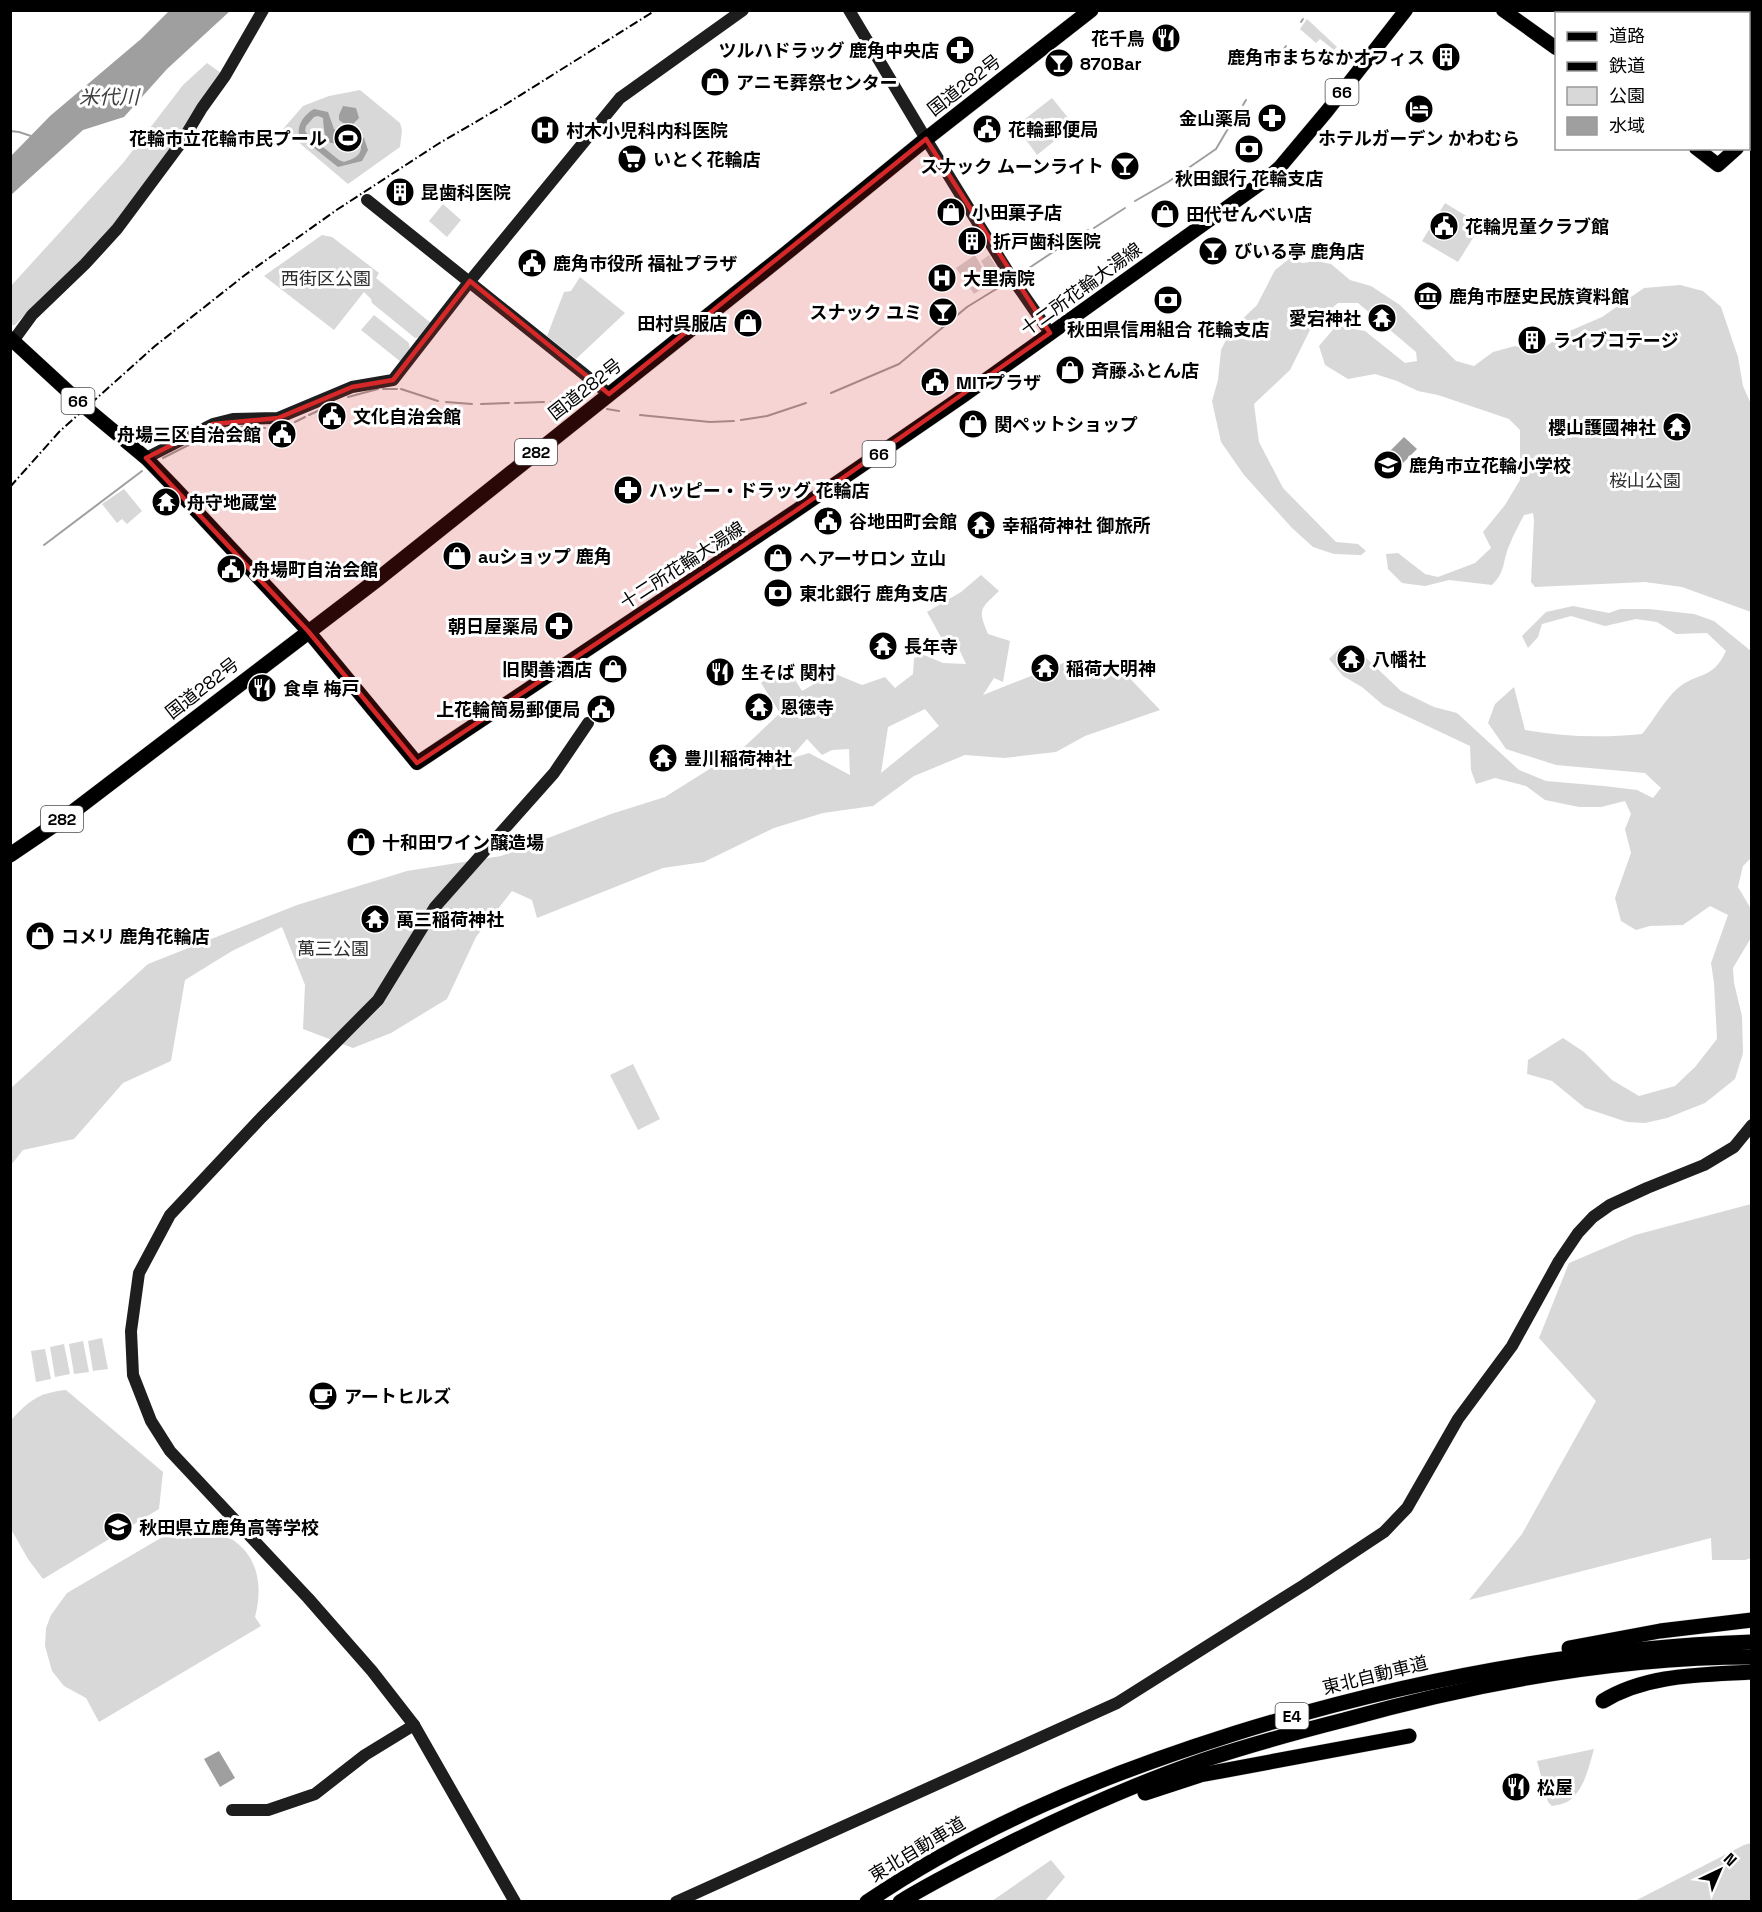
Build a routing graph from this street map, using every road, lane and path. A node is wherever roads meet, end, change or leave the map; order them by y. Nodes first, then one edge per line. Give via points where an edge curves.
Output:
1 (263, 10) edge
2 (743, 10) edge
3 (849, 10) edge
4 (1091, 10) edge
5 (1406, 10) edge
6 (1503, 10) edge
7 (1555, 47) edge
8 (926, 140) junction
9 (1699, 150) edge
10 (1735, 150) edge
11 (367, 200) dead end
12 (470, 281) junction
13 (1050, 333) junction
14 (12, 339) edge
15 (609, 394) junction
16 (146, 458) junction
17 (308, 631) junction
18 (588, 723) dead end
19 (10, 855) edge
20 (1752, 1125) edge
21 (1752, 1620) edge
22 (1752, 1642) edge
23 (1752, 1657) edge
24 (1752, 1672) edge
25 (1432, 1681) junction
26 (1603, 1701) dead end
27 (414, 1725) junction
28 (1409, 1736) dead end
29 (232, 1810) dead end
30 (1047, 1825) junction
31 (515, 1902) edge
32 (676, 1902) edge
33 (867, 1902) edge
34 (900, 1902) edge

1 - 14 street via 181,143 123,221
2 - 12 street via 620,98
3 - 8 street
4 - 8 highway, 国道282号 / 282
5 - 13 main road, 十二所花輪大湯線 / 66 via 1280,167
6 - 7 main road
8 - 13 street
8 - 15 highway, 国道282号 / 282
9 - 10 main road via 1718,165
11 - 12 street
12 - 15 street
12 - 16 street via 393,380 352,387 278,418 233,419 213,424
13 - 17 main road, 十二所花輪大湯線 / 66 via 804,505 417,763
14 - 16 main road, 十二所花輪大湯線 / 66
15 - 17 highway, 国道282号 / 282
16 - 17 main road, 十二所花輪大湯線 / 66
17 - 19 highway, 国道282号 / 282 via 95,795
18 - 27 street via 554,773 435,906 378,1000 170,1215 139,1273 131,1331 133,1375 151,1421 177,1458 308,1598
20 - 32 street via 1734,1147 1704,1165 1610,1205 1578,1233 1512,1346 1458,1419 1407,1508 1384,1532 1117,1703
21 - 25 highway via 1592,1643
22 - 25 highway, 東北自動車道 / E4 via 1581,1655
23 - 30 highway, 東北自動車道 / E4 via 1703,1657 1583,1669 1437,1695 1203,1760
24 - 26 highway via 1645,1682
25 - 33 highway, 東北自動車道 / E4 via 1283,1719 1109,1777 977,1836
27 - 29 street via 365,1755 315,1794 268,1810
27 - 31 street
28 - 30 highway via 1200,1775
30 - 34 highway, 東北自動車道 / E4 via 933,1881

